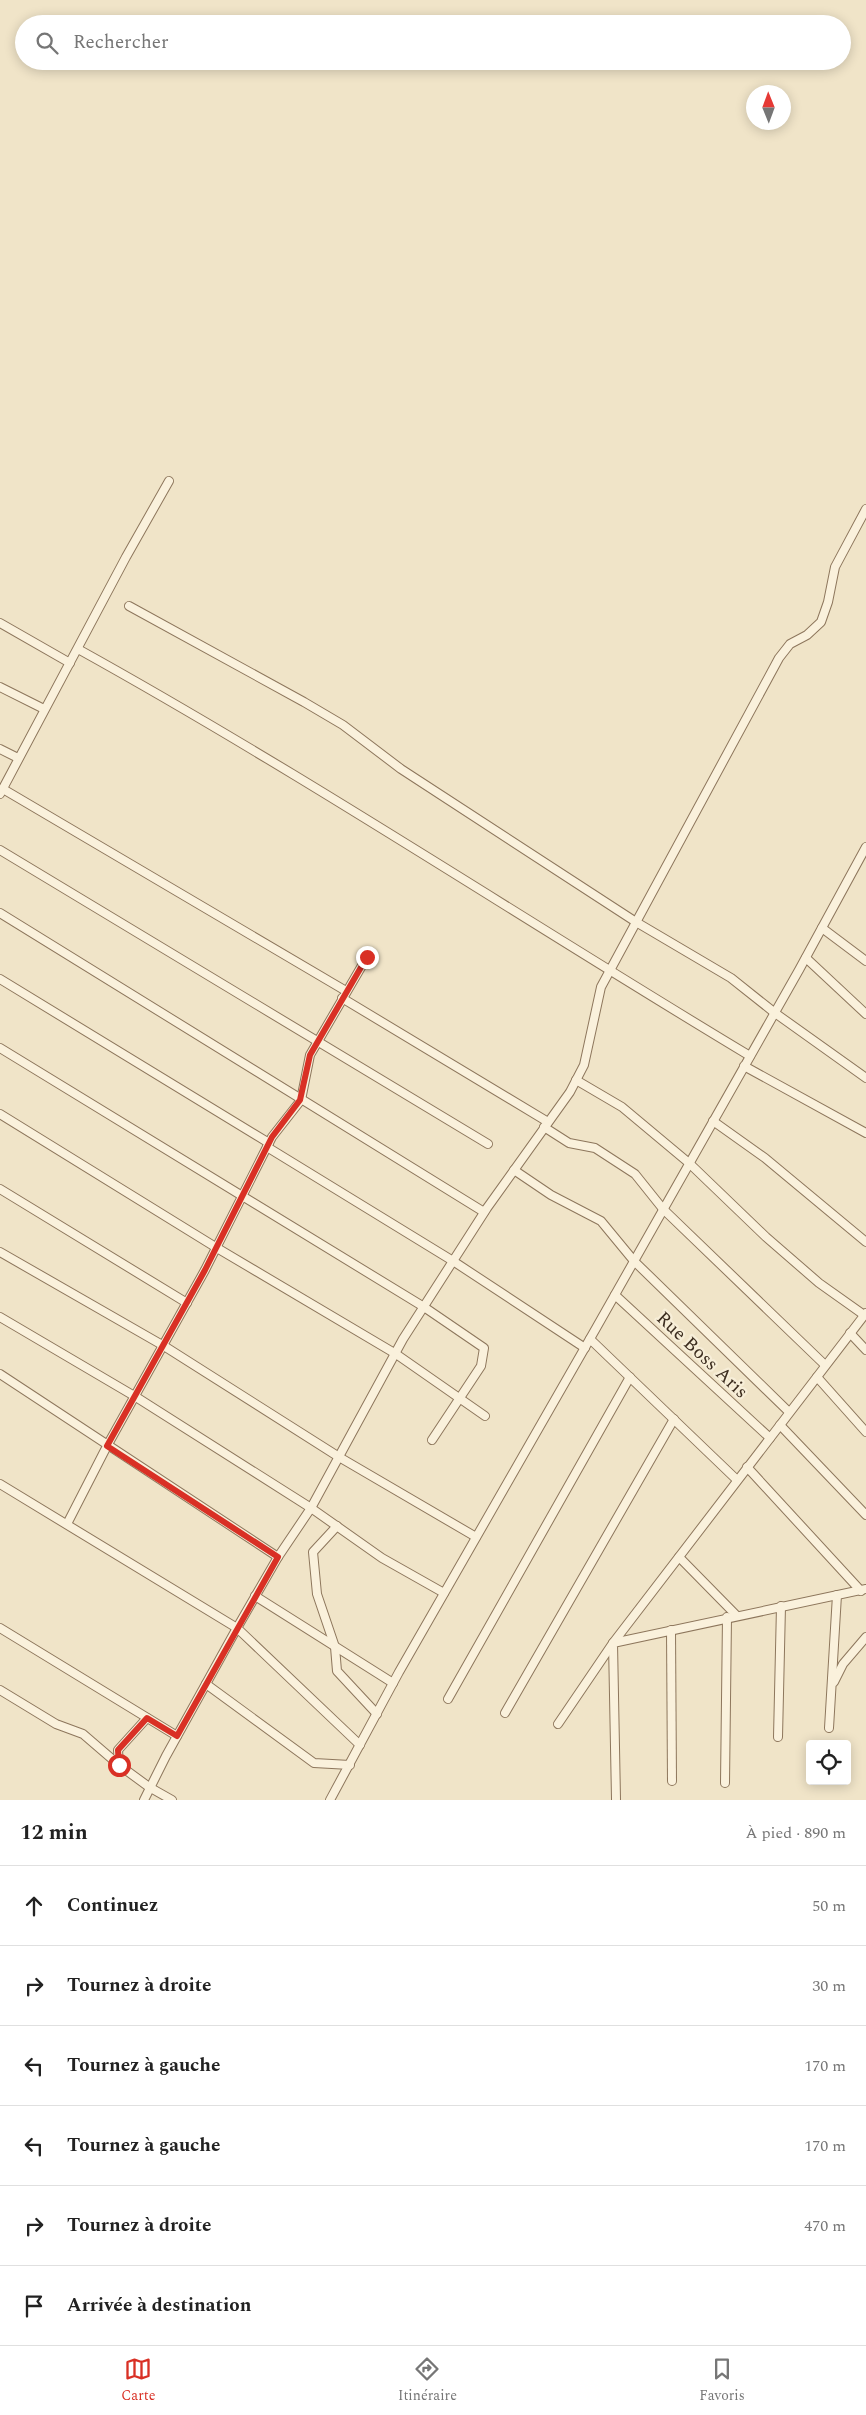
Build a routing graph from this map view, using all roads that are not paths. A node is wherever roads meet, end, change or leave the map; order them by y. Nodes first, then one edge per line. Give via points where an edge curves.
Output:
1 (169, 481) dead end
2 (866, 509) edge
3 (128, 606) dead end
4 (0, 623) edge
5 (78, 649) junction
6 (70, 663) junction
7 (0, 687) edge
8 (44, 709) junction
9 (0, 749) edge
10 (18, 758) junction
11 (1, 791) edge
12 (866, 846) edge
13 (0, 850) edge
14 (859, 859) junction
15 (866, 866) edge
16 (0, 912) edge
17 (636, 922) junction
18 (822, 928) junction
19 (367, 957) dead end
20 (806, 958) junction
21 (866, 961) edge
22 (609, 972) junction
23 (0, 979) edge
24 (344, 995) junction
25 (774, 1013) junction
26 (866, 1014) edge
27 (317, 1042) junction
28 (0, 1048) edge
29 (750, 1056) junction
30 (744, 1066) junction
31 (866, 1078) edge
32 (576, 1080) junction
33 (300, 1100) junction
34 (0, 1114) edge
35 (713, 1121) junction
36 (546, 1124) junction
37 (866, 1133) edge
38 (488, 1144) dead end
39 (268, 1145) junction
40 (689, 1163) junction
41 (514, 1170) junction
42 (0, 1189) edge
43 (243, 1195) junction
44 (663, 1209) junction
45 (484, 1212) junction
46 (866, 1242) edge
47 (216, 1248) junction
48 (0, 1252) edge
49 (453, 1261) junction
50 (634, 1261) junction
51 (615, 1295) junction
52 (188, 1303) junction
53 (424, 1306) junction
54 (865, 1314) edge
55 (0, 1317) edge
56 (850, 1333) junction
57 (590, 1339) junction
58 (164, 1346) junction
59 (585, 1348) junction
60 (866, 1350) edge
61 (396, 1354) junction
62 (825, 1365) junction
63 (0, 1374) edge
64 (817, 1376) junction
65 (630, 1377) junction
66 (136, 1397) junction
67 (460, 1399) junction
68 (789, 1412) junction
69 (485, 1416) dead end
70 (674, 1420) junction
71 (780, 1425) junction
72 (866, 1432) edge
73 (770, 1438) junction
74 (432, 1440) dead end
75 (107, 1446) junction
76 (339, 1456) junction
77 (747, 1467) junction
78 (737, 1480) junction
79 (0, 1484) edge
80 (311, 1508) junction
81 (866, 1515) edge
82 (66, 1524) junction
83 (337, 1526) junction
84 (476, 1537) junction
85 (278, 1557) junction
86 (679, 1557) junction
87 (864, 1590) edge
88 (444, 1593) junction
89 (837, 1595) junction
90 (255, 1596) junction
91 (782, 1606) junction
92 (736, 1615) junction
93 (727, 1617) junction
94 (0, 1628) edge
95 (237, 1628) junction
96 (671, 1630) junction
97 (866, 1637) edge
98 (613, 1643) junction
99 (335, 1647) junction
100 (393, 1683) junction
101 (206, 1684) junction
102 (832, 1685) junction
103 (0, 1690) edge
104 (448, 1700) dead end
105 (505, 1712) dead end
106 (377, 1714) junction
107 (147, 1718) junction
108 (558, 1724) dead end
109 (830, 1728) dead end
110 (177, 1736) junction
111 (778, 1737) dead end
112 (360, 1745) junction
113 (119, 1765) junction
114 (350, 1765) junction
115 (672, 1781) dead end
116 (724, 1783) dead end
117 (149, 1787) junction
118 (616, 1799) edge
119 (144, 1800) edge
120 (172, 1800) edge
121 (330, 1800) edge

1 - 5 street
2 - 17 street via 835,567 821,622 790,644 778,658
3 - 17 street via 343,725 401,769
4 - 6 street
5 - 6 street
5 - 22 street via 191,712
6 - 8 street
7 - 8 street
8 - 10 street
9 - 10 street
10 - 11 street
11 - 24 street
12 - 14 street
13 - 27 street
14 - 15 street
14 - 18 street
16 - 33 street
17 - 22 street
17 - 25 street via 731,978
18 - 20 street
18 - 21 street
19 - 24 street
20 - 25 street
20 - 26 street
22 - 29 street
22 - 32 street via 601,987 588,1051
23 - 39 street
24 - 27 street
24 - 36 street
25 - 29 street
25 - 31 street
27 - 33 street via 310,1055
27 - 38 street
28 - 43 street
29 - 30 street
30 - 35 street
30 - 37 street
32 - 36 street
32 - 40 street via 622,1107
33 - 39 street
33 - 45 street
34 - 47 street
35 - 40 street
35 - 46 street via 766,1158
36 - 41 street
36 - 44 street via 569,1143 596,1148 635,1174
39 - 43 street
39 - 49 street
40 - 44 street
40 - 54 street via 819,1283
41 - 45 street
41 - 50 street via 552,1195 601,1220
42 - 52 street
43 - 47 street
43 - 53 street
44 - 50 street
44 - 62 street
45 - 49 street
47 - 52 street
47 - 61 street
48 - 58 street
49 - 53 street
49 - 59 street
50 - 51 street
50 - 68 street
51 - 57 street
51 - 73 street, Rue Boss Aris
52 - 58 street
53 - 61 street
53 - 67 street via 484,1348 481,1366
54 - 56 street
55 - 66 street
56 - 60 street
56 - 62 street
57 - 59 street
57 - 65 street
58 - 66 street
58 - 76 street
59 - 84 street
61 - 67 street
61 - 76 street
62 - 64 street
63 - 75 street
64 - 68 street
64 - 72 street
65 - 70 street
65 - 104 street
66 - 75 street
66 - 80 street
67 - 69 street
67 - 74 street
68 - 71 street
70 - 78 street
70 - 105 street
71 - 73 street
71 - 81 street
73 - 77 street
75 - 82 street
75 - 85 street
76 - 80 street
76 - 84 street
77 - 78 street
77 - 87 street
78 - 86 street
79 - 82 street
80 - 83 street
80 - 85 street
82 - 95 street
83 - 88 street via 382,1558
83 - 99 street via 313,1552 316,1594
84 - 88 street
85 - 90 street
86 - 92 street
86 - 98 street
87 - 89 street
88 - 100 street
89 - 91 street
89 - 102 street
90 - 95 street
90 - 99 street
91 - 92 street
91 - 111 street
92 - 93 street
93 - 96 street
93 - 116 street
94 - 107 street
95 - 101 street
95 - 112 street
96 - 98 street
96 - 115 street
97 - 102 street via 843,1664
98 - 108 street
98 - 118 street
99 - 100 street
99 - 106 street via 336,1672
100 - 106 street
101 - 110 street
101 - 114 street via 314,1763
102 - 109 street
103 - 113 street via 56,1724 83,1734
106 - 112 street
107 - 110 street
107 - 113 street via 118,1750
110 - 117 street
112 - 114 street
113 - 117 street
114 - 121 street
117 - 119 street
117 - 120 street

